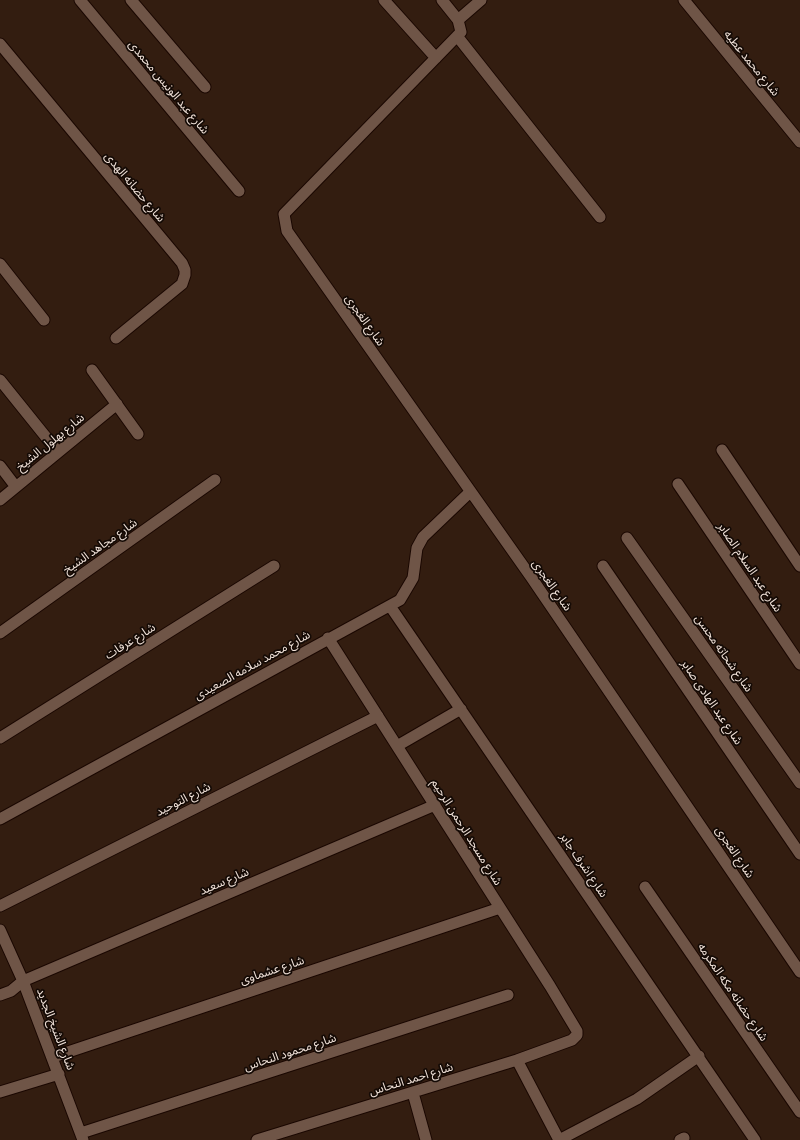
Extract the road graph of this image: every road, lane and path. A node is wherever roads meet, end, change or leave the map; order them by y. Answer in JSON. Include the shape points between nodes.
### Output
{"nodes":[{"id":1,"x":80,"y":0,"type":"edge"},
{"id":2,"x":131,"y":0,"type":"edge"},
{"id":3,"x":384,"y":0,"type":"edge"},
{"id":4,"x":442,"y":0,"type":"edge"},
{"id":5,"x":481,"y":0,"type":"edge"},
{"id":6,"x":684,"y":0,"type":"edge"},
{"id":7,"x":458,"y":20,"type":"junction"},
{"id":8,"x":457,"y":36,"type":"junction"},
{"id":9,"x":0,"y":44,"type":"edge"},
{"id":10,"x":436,"y":58,"type":"junction"},
{"id":11,"x":205,"y":87,"type":"dead end"},
{"id":12,"x":800,"y":142,"type":"edge"},
{"id":13,"x":239,"y":191,"type":"dead end"},
{"id":14,"x":600,"y":217,"type":"dead end"},
{"id":15,"x":0,"y":264,"type":"edge"},
{"id":16,"x":44,"y":320,"type":"dead end"},
{"id":17,"x":116,"y":338,"type":"dead end"},
{"id":18,"x":92,"y":370,"type":"dead end"},
{"id":19,"x":0,"y":380,"type":"edge"},
{"id":20,"x":117,"y":404,"type":"junction"},
{"id":21,"x":138,"y":434,"type":"dead end"},
{"id":22,"x":722,"y":450,"type":"dead end"},
{"id":23,"x":58,"y":452,"type":"junction"},
{"id":24,"x":0,"y":466,"type":"edge"},
{"id":25,"x":215,"y":480,"type":"dead end"},
{"id":26,"x":678,"y":484,"type":"dead end"},
{"id":27,"x":16,"y":487,"type":"junction"},
{"id":28,"x":470,"y":492,"type":"junction"},
{"id":29,"x":0,"y":500,"type":"edge"},
{"id":30,"x":627,"y":538,"type":"dead end"},
{"id":31,"x":274,"y":566,"type":"dead end"},
{"id":32,"x":603,"y":566,"type":"dead end"},
{"id":33,"x":800,"y":566,"type":"edge"},
{"id":34,"x":390,"y":606,"type":"junction"},
{"id":35,"x":0,"y":633,"type":"edge"},
{"id":36,"x":328,"y":638,"type":"junction"},
{"id":37,"x":800,"y":664,"type":"edge"},
{"id":38,"x":460,"y":709,"type":"junction"},
{"id":39,"x":378,"y":716,"type":"junction"},
{"id":40,"x":0,"y":738,"type":"edge"},
{"id":41,"x":397,"y":746,"type":"junction"},
{"id":42,"x":800,"y":783,"type":"edge"},
{"id":43,"x":435,"y":805,"type":"junction"},
{"id":44,"x":0,"y":819,"type":"edge"},
{"id":45,"x":800,"y":854,"type":"edge"},
{"id":46,"x":645,"y":887,"type":"dead end"},
{"id":47,"x":0,"y":906,"type":"edge"},
{"id":48,"x":500,"y":908,"type":"junction"},
{"id":49,"x":0,"y":930,"type":"edge"},
{"id":50,"x":800,"y":972,"type":"edge"},
{"id":51,"x":23,"y":981,"type":"junction"},
{"id":52,"x":0,"y":995,"type":"edge"},
{"id":53,"x":508,"y":995,"type":"dead end"},
{"id":54,"x":572,"y":1040,"type":"joint"},
{"id":55,"x":699,"y":1056,"type":"junction"},
{"id":56,"x":53,"y":1057,"type":"junction"},
{"id":57,"x":518,"y":1060,"type":"junction"},
{"id":58,"x":59,"y":1074,"type":"junction"},
{"id":59,"x":0,"y":1092,"type":"edge"},
{"id":60,"x":413,"y":1093,"type":"junction"},
{"id":61,"x":800,"y":1112,"type":"edge"},
{"id":62,"x":294,"y":1129,"type":"junction"},
{"id":63,"x":82,"y":1136,"type":"edge"},
{"id":64,"x":257,"y":1140,"type":"edge"},
{"id":65,"x":297,"y":1140,"type":"edge"},
{"id":66,"x":426,"y":1140,"type":"edge"},
{"id":67,"x":559,"y":1140,"type":"edge"},
{"id":68,"x":754,"y":1140,"type":"edge"}],
"edges":[{"from":1,"to":13,"type":"street","name":"شارع عبد الونيس محمدى"},
{"from":2,"to":11,"type":"street"},
{"from":3,"to":10,"type":"street"},
{"from":4,"to":7,"type":"street"},
{"from":5,"to":7,"type":"street"},
{"from":6,"to":12,"type":"street","name":"شارع محمد عطيه"},
{"from":7,"to":8,"type":"street","via":[[462,29]]},
{"from":8,"to":10,"type":"street"},
{"from":8,"to":14,"type":"street"},
{"from":9,"to":17,"type":"street","name":"شارع حضانه الهدى","via":[[182,263],[185,270],[182,284]]},
{"from":10,"to":28,"type":"street","name":"شارع الغجرى","via":[[284,214],[284,224],[293,241]]},
{"from":15,"to":16,"type":"street"},
{"from":18,"to":20,"type":"street"},
{"from":19,"to":23,"type":"street"},
{"from":20,"to":21,"type":"street"},
{"from":20,"to":23,"type":"street","name":"شارع بهلول الشيخ"},
{"from":22,"to":33,"type":"street"},
{"from":23,"to":27,"type":"street","name":"شارع بهلول الشيخ"},
{"from":24,"to":27,"type":"street"},
{"from":25,"to":35,"type":"street","name":"شارع مجاهد الشيخ"},
{"from":26,"to":37,"type":"street","name":"شارع عبد السلام الصابر"},
{"from":27,"to":29,"type":"street","name":"شارع بهلول الشيخ"},
{"from":28,"to":34,"type":"street","name":"شارع محمد سلامه الصعيدى","via":[[423,536],[417,548],[413,578],[400,600]]},
{"from":28,"to":50,"type":"street","name":"شارع الغجرى"},
{"from":30,"to":42,"type":"street","name":"شارع شحاته محسن"},
{"from":31,"to":40,"type":"street","name":"شارع عرفات"},
{"from":32,"to":45,"type":"street","name":"شارع عبد الهادى صابر"},
{"from":34,"to":36,"type":"street","name":"شارع محمد سلامه الصعيدى"},
{"from":34,"to":38,"type":"street","name":"شارع اشرف جابر"},
{"from":36,"to":39,"type":"street","name":"شارع مسجد الرحمن الرحيم"},
{"from":36,"to":44,"type":"street","name":"شارع محمد سلامه الصعيدى"},
{"from":38,"to":41,"type":"street"},
{"from":38,"to":55,"type":"street","name":"شارع اشرف جابر"},
{"from":39,"to":41,"type":"street","name":"شارع مسجد الرحمن الرحيم"},
{"from":39,"to":47,"type":"street","name":"شارع التوحيد"},
{"from":41,"to":43,"type":"street","name":"شارع مسجد الرحمن الرحيم"},
{"from":43,"to":48,"type":"street","name":"شارع مسجد الرحمن الرحيم"},
{"from":43,"to":51,"type":"street","name":"شارع سعيد"},
{"from":46,"to":61,"type":"street","name":"شارع حضانه مكه المكرمه"},
{"from":48,"to":54,"type":"street","name":"شارع مسجد الرحمن الرحيم","via":[[577,1031],[576,1038]]},
{"from":48,"to":56,"type":"street","name":"شارع عشماوى"},
{"from":49,"to":51,"type":"street","name":"شارع الشيخ الجديد"},
{"from":51,"to":52,"type":"street","name":"شارع سعيد","via":[[11,991]]},
{"from":51,"to":56,"type":"street","name":"شارع الشيخ الجديد"},
{"from":53,"to":63,"type":"street","name":"شارع محمود النحاس"},
{"from":54,"to":57,"type":"street","name":"شارع احمد النحاس"},
{"from":55,"to":67,"type":"street","via":[[637,1099]]},
{"from":55,"to":68,"type":"street","name":"شارع اشرف جابر"},
{"from":56,"to":58,"type":"street","name":"شارع الشيخ الجديد"},
{"from":57,"to":60,"type":"street","name":"شارع احمد النحاس"},
{"from":57,"to":67,"type":"street"},
{"from":58,"to":59,"type":"street"},
{"from":58,"to":63,"type":"street","name":"شارع الشيخ الجديد"},
{"from":60,"to":62,"type":"street","name":"شارع احمد النحاس"},
{"from":60,"to":66,"type":"street"},
{"from":62,"to":64,"type":"street","name":"شارع احمد النحاس"},
{"from":62,"to":65,"type":"street"}]}
